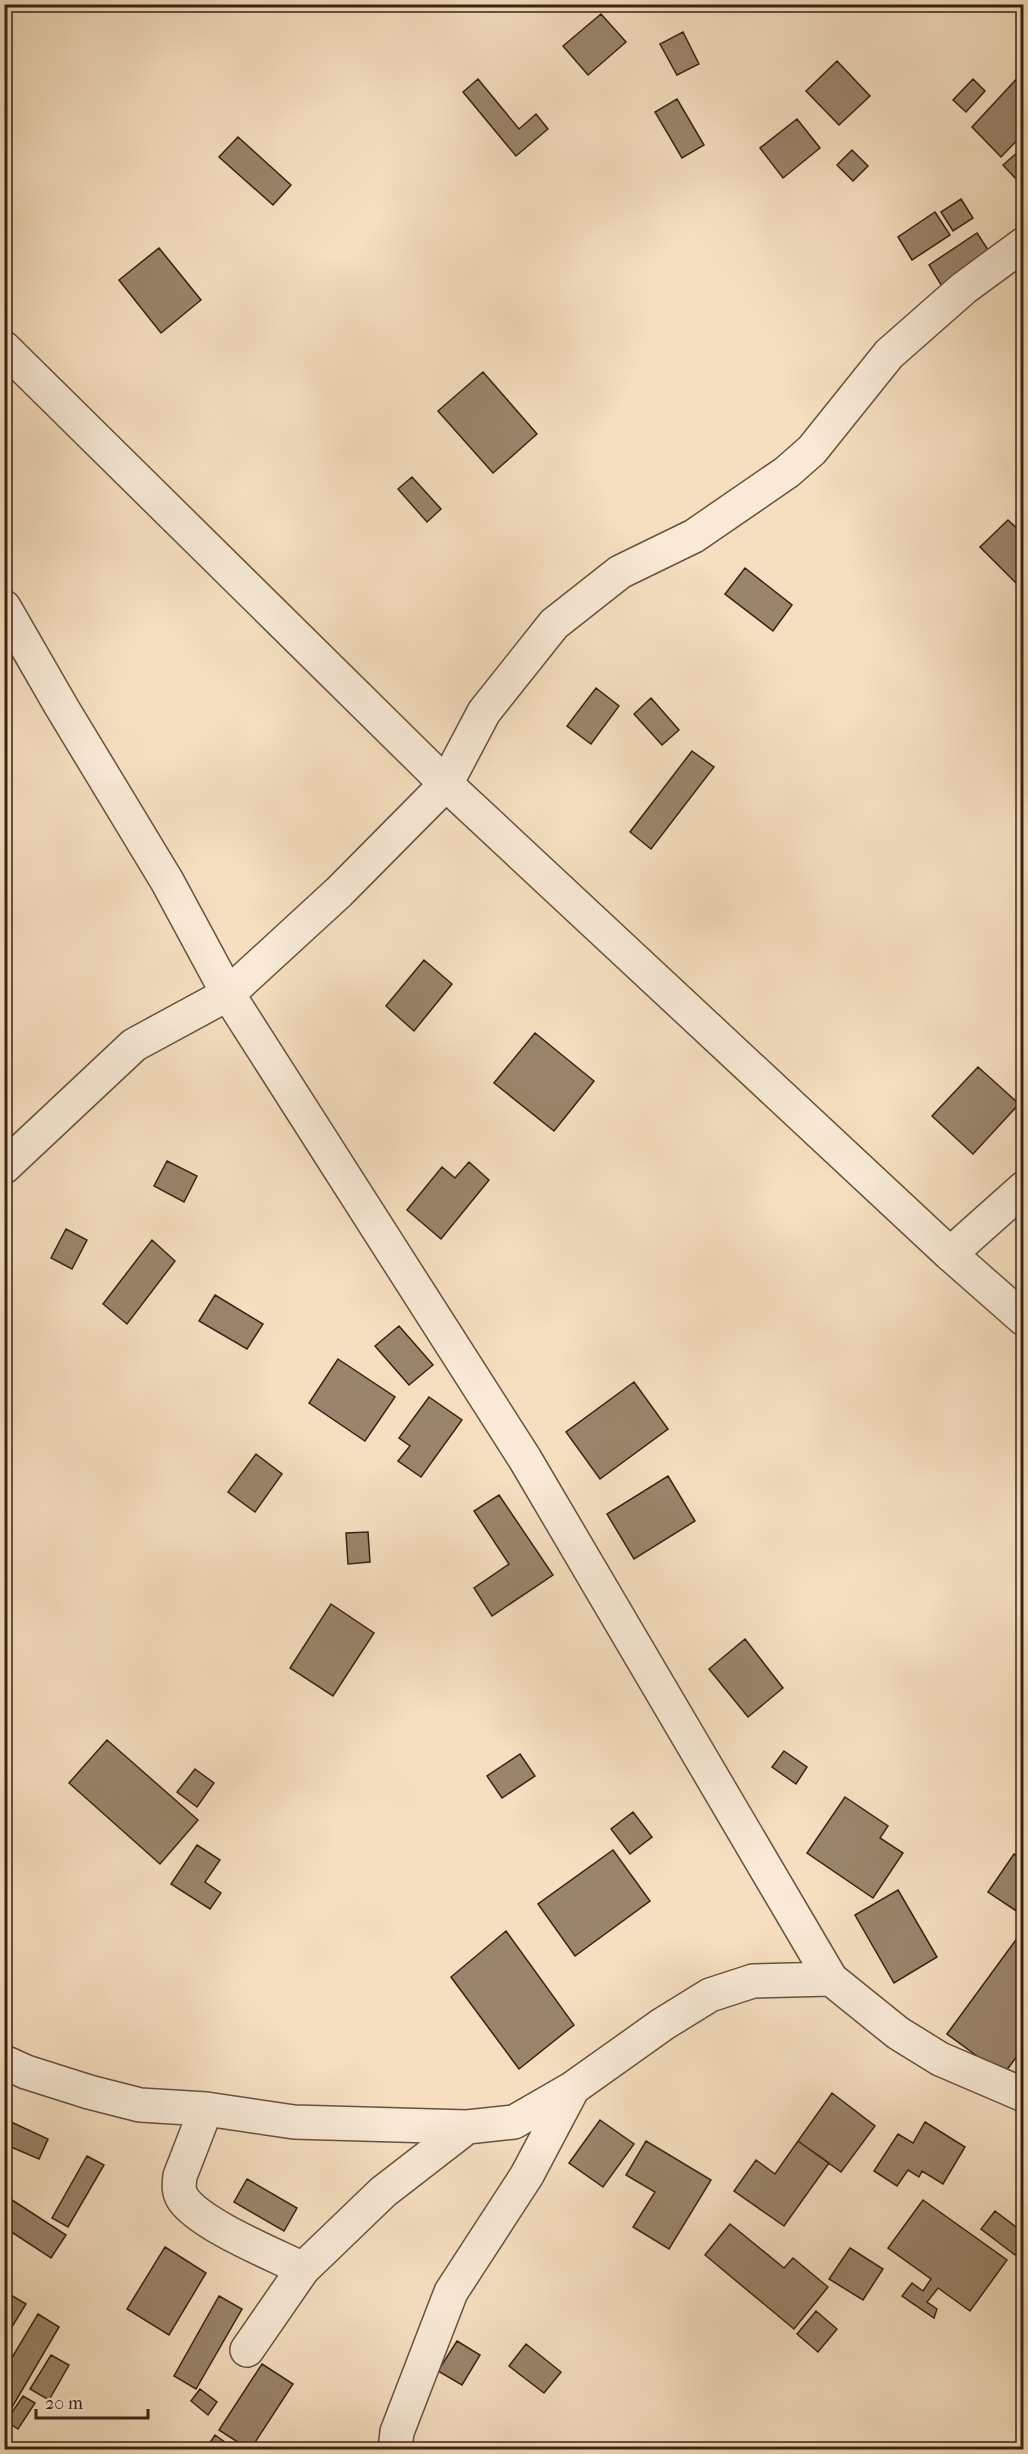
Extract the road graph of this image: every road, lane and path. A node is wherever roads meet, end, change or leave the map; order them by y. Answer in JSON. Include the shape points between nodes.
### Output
{"nodes":[{"id":1,"x":1023,"y":244,"type":"edge"},
{"id":2,"x":4,"y":348,"type":"edge"},
{"id":3,"x":4,"y":607,"type":"edge"},
{"id":4,"x":446,"y":784,"type":"junction"},
{"id":5,"x":228,"y":994,"type":"junction"},
{"id":6,"x":4,"y":1167,"type":"edge"},
{"id":7,"x":1023,"y":1188,"type":"edge"},
{"id":8,"x":950,"y":1254,"type":"junction"},
{"id":9,"x":1023,"y":1319,"type":"edge"},
{"id":10,"x":831,"y":1979,"type":"junction"},
{"id":11,"x":4,"y":2062,"type":"edge"},
{"id":12,"x":573,"y":2088,"type":"junction"},
{"id":13,"x":1023,"y":2095,"type":"edge"},
{"id":14,"x":206,"y":2109,"type":"junction"},
{"id":15,"x":467,"y":2127,"type":"junction"},
{"id":16,"x":303,"y":2269,"type":"junction"},
{"id":17,"x":247,"y":2350,"type":"dead end"},
{"id":18,"x":395,"y":2450,"type":"edge"}],
"edges":[{"from":1,"to":4,"type":"street","via":[[964,288],[890,354],[812,450],[787,472],[693,536],[620,572],[554,624],[483,712]]},
{"from":2,"to":4,"type":"street"},
{"from":3,"to":5,"type":"street","via":[[167,881]]},
{"from":4,"to":5,"type":"street"},
{"from":4,"to":8,"type":"street"},
{"from":5,"to":6,"type":"street","via":[[134,1045]]},
{"from":5,"to":10,"type":"street","via":[[525,1459]]},
{"from":7,"to":8,"type":"street"},
{"from":8,"to":9,"type":"street"},
{"from":10,"to":12,"type":"street","via":[[753,1981],[710,1995]]},
{"from":10,"to":13,"type":"street","via":[[898,2032],[940,2059]]},
{"from":11,"to":14,"type":"street","via":[[140,2105]]},
{"from":12,"to":15,"type":"street","via":[[514,2122]]},
{"from":12,"to":18,"type":"street","via":[[527,2175],[451,2292],[397,2432]]},
{"from":14,"to":15,"type":"street","via":[[294,2122]]},
{"from":14,"to":16,"type":"street","via":[[180,2176],[183,2199],[212,2223]]},
{"from":15,"to":16,"type":"street","via":[[383,2192]]},
{"from":16,"to":17,"type":"street"}]}
